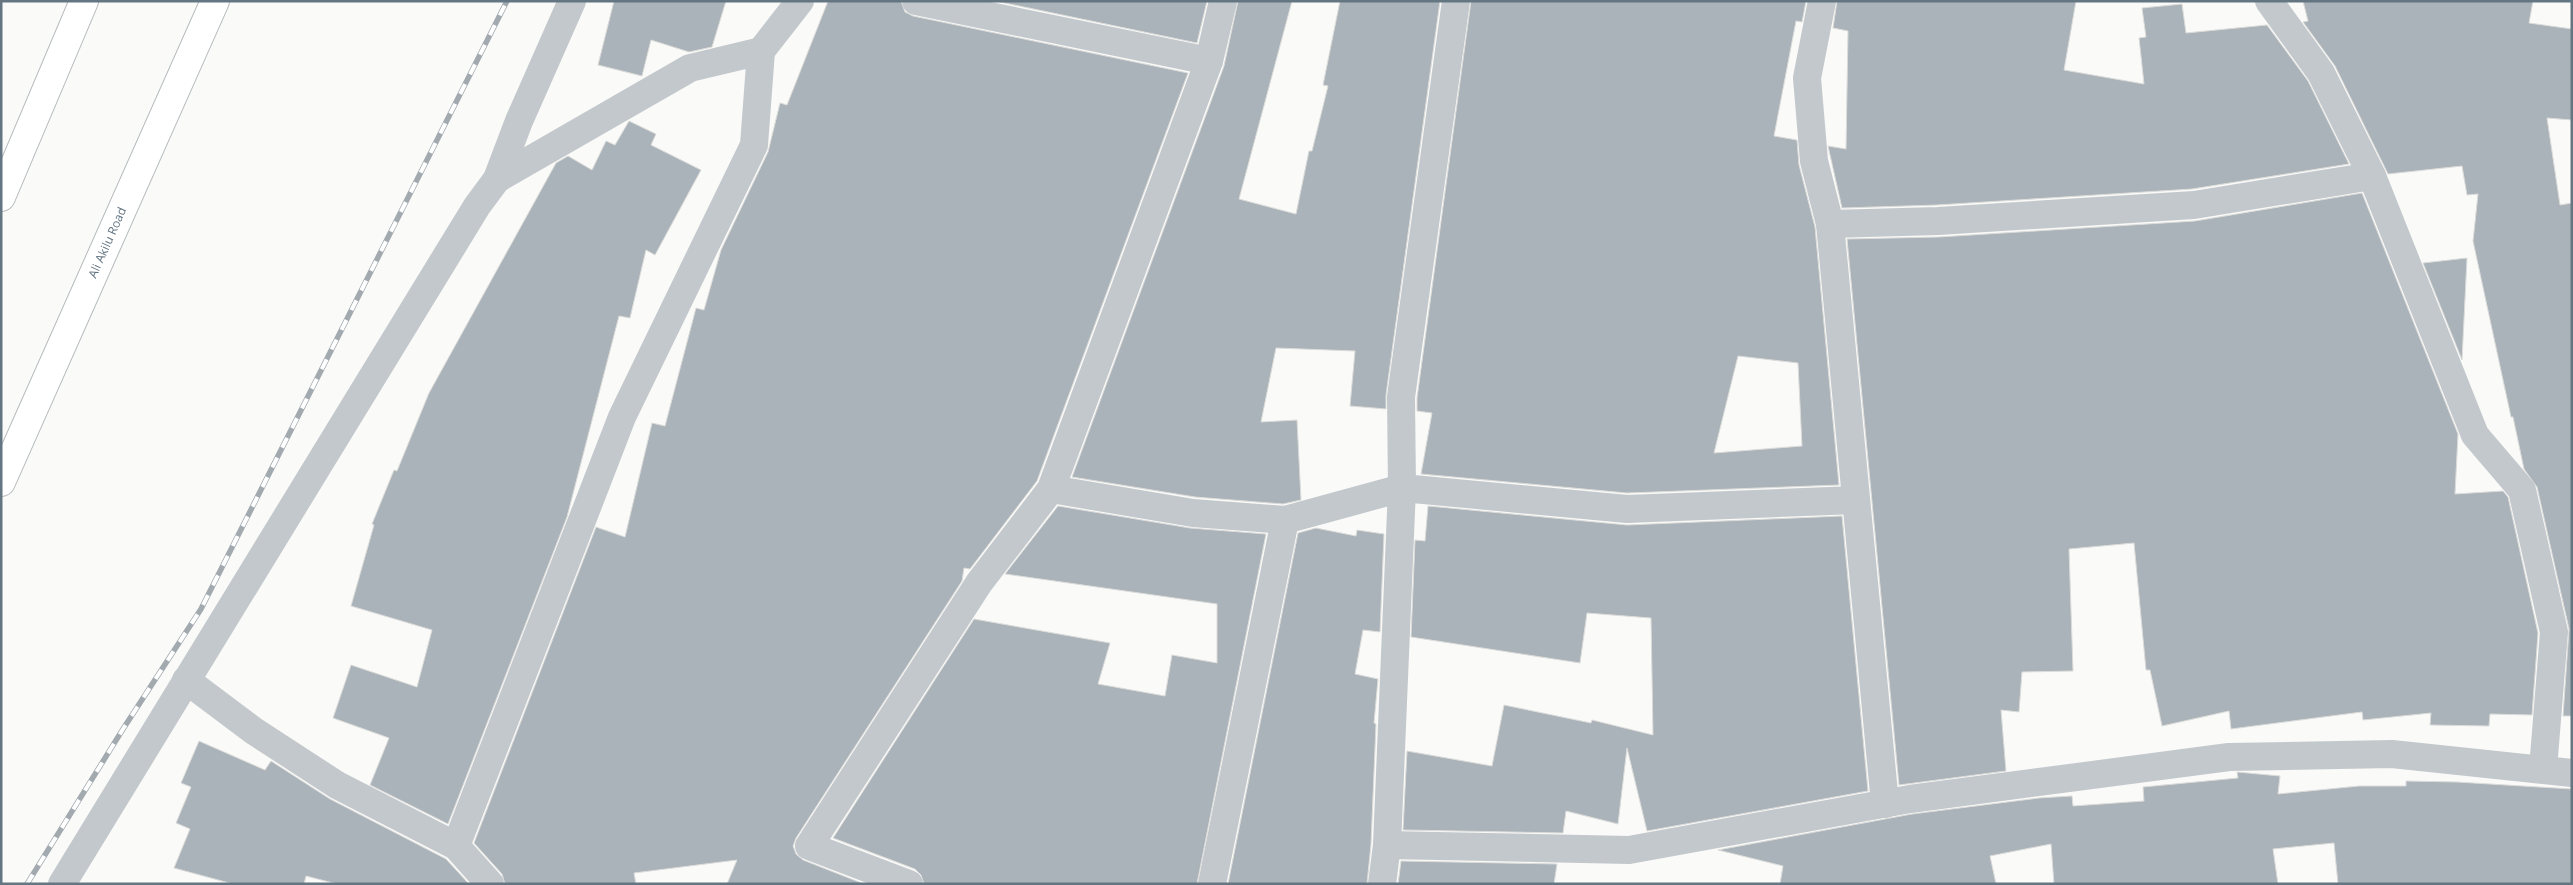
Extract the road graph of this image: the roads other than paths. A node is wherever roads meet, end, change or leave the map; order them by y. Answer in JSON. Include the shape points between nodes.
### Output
{"nodes":[{"id":1,"x":84,"y":1,"type":"edge"},
{"id":2,"x":215,"y":1,"type":"edge"},
{"id":3,"x":572,"y":1,"type":"edge"},
{"id":4,"x":800,"y":1,"type":"edge"},
{"id":5,"x":916,"y":1,"type":"edge"},
{"id":6,"x":1223,"y":1,"type":"edge"},
{"id":7,"x":1456,"y":1,"type":"edge"},
{"id":8,"x":1822,"y":1,"type":"edge"},
{"id":9,"x":2269,"y":1,"type":"edge"},
{"id":10,"x":760,"y":51,"type":"junction"},
{"id":11,"x":1208,"y":61,"type":"junction"},
{"id":12,"x":2372,"y":176,"type":"junction"},
{"id":13,"x":497,"y":179,"type":"junction"},
{"id":14,"x":1,"y":197,"type":"edge"},
{"id":15,"x":1830,"y":224,"type":"junction"},
{"id":16,"x":1,"y":482,"type":"edge"},
{"id":17,"x":1402,"y":488,"type":"junction"},
{"id":18,"x":1051,"y":489,"type":"junction"},
{"id":19,"x":1856,"y":500,"type":"junction"},
{"id":20,"x":1285,"y":520,"type":"junction"},
{"id":21,"x":186,"y":680,"type":"junction"},
{"id":22,"x":2542,"y":770,"type":"junction"},
{"id":23,"x":2572,"y":773,"type":"edge"},
{"id":24,"x":1885,"y":804,"type":"junction"},
{"id":25,"x":1387,"y":845,"type":"junction"},
{"id":26,"x":456,"y":846,"type":"junction"},
{"id":27,"x":62,"y":884,"type":"edge"},
{"id":28,"x":490,"y":884,"type":"edge"},
{"id":29,"x":909,"y":884,"type":"edge"},
{"id":30,"x":1212,"y":884,"type":"edge"},
{"id":31,"x":1382,"y":884,"type":"edge"}],
"edges":[{"from":1,"to":14,"type":"main road"},
{"from":2,"to":16,"type":"main road","name":"Ali Akilu Road"},
{"from":3,"to":13,"type":"street"},
{"from":4,"to":10,"type":"street"},
{"from":5,"to":11,"type":"street"},
{"from":6,"to":11,"type":"street"},
{"from":7,"to":17,"type":"street","via":[[1401,397]]},
{"from":8,"to":15,"type":"street","via":[[1807,78],[1814,161]]},
{"from":9,"to":12,"type":"street","via":[[2321,73]]},
{"from":10,"to":13,"type":"street","via":[[690,68]]},
{"from":10,"to":26,"type":"street","via":[[754,145],[622,417]]},
{"from":11,"to":18,"type":"street"},
{"from":12,"to":15,"type":"street","via":[[2194,206]]},
{"from":12,"to":22,"type":"street","via":[[2475,435],[2522,490],[2554,632]]},
{"from":13,"to":21,"type":"street","via":[[477,206]]},
{"from":15,"to":19,"type":"street"},
{"from":17,"to":19,"type":"street","via":[[1627,509]]},
{"from":17,"to":20,"type":"street"},
{"from":17,"to":25,"type":"street"},
{"from":18,"to":20,"type":"street","via":[[1193,513]]},
{"from":18,"to":29,"type":"street","via":[[979,583],[809,846]]},
{"from":19,"to":24,"type":"street"},
{"from":20,"to":30,"type":"street"},
{"from":21,"to":26,"type":"street","via":[[254,731],[337,785]]},
{"from":21,"to":27,"type":"street"},
{"from":22,"to":23,"type":"street"},
{"from":22,"to":24,"type":"street","via":[[2392,754],[2229,757]]},
{"from":24,"to":25,"type":"street","via":[[1629,850]]},
{"from":25,"to":31,"type":"street"},
{"from":26,"to":28,"type":"street"}]}
